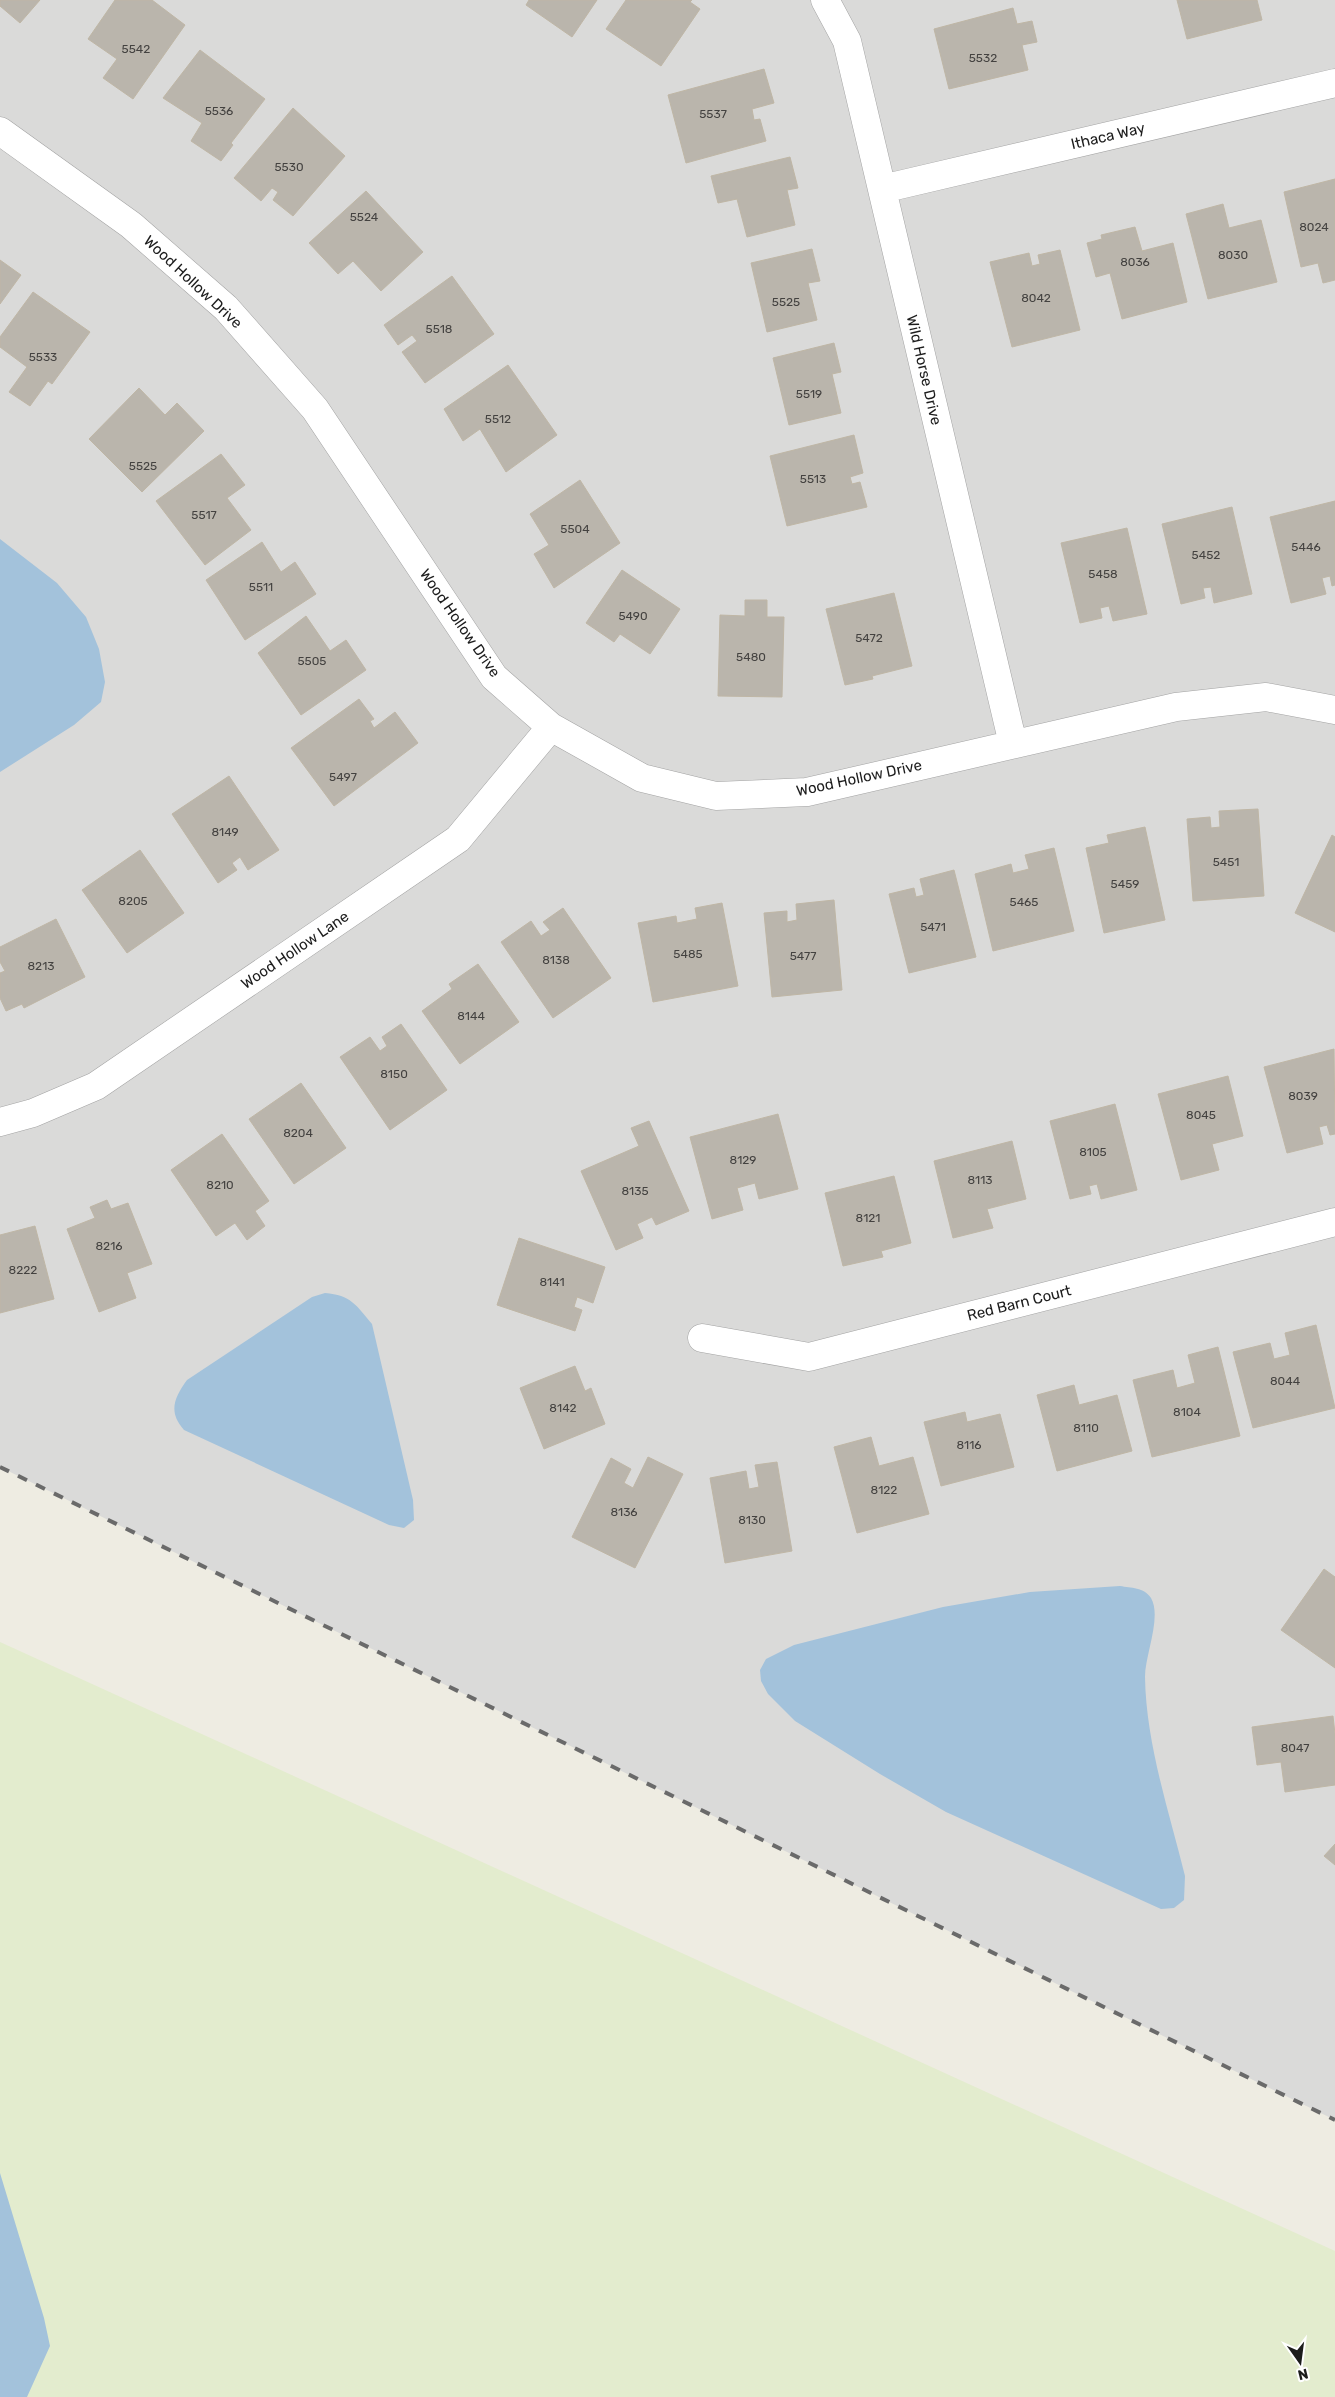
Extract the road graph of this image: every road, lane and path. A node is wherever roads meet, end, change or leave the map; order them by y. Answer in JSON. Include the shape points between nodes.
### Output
{"nodes":[{"id":1,"x":825,"y":0,"type":"edge"},
{"id":2,"x":1335,"y":83,"type":"edge"},
{"id":3,"x":0,"y":131,"type":"edge"},
{"id":4,"x":882,"y":190,"type":"junction"},
{"id":5,"x":1335,"y":710,"type":"edge"},
{"id":6,"x":551,"y":728,"type":"junction"},
{"id":7,"x":1013,"y":744,"type":"junction"},
{"id":8,"x":0,"y":1122,"type":"edge"},
{"id":9,"x":1335,"y":1222,"type":"edge"},
{"id":10,"x":702,"y":1338,"type":"dead end"}],
"edges":[{"from":1,"to":4,"type":"street","name":"Wild Horse Drive","via":[[846,41]]},
{"from":2,"to":4,"type":"street","name":"Ithaca Way"},
{"from":3,"to":6,"type":"street","name":"Wood Hollow Drive","via":[[131,225],[226,308],[315,409],[494,677]]},
{"from":4,"to":7,"type":"street","name":"Wild Horse Drive"},
{"from":5,"to":7,"type":"street","name":"Wood Hollow Drive","via":[[1266,697],[1176,707]]},
{"from":6,"to":7,"type":"street","name":"Wood Hollow Drive","via":[[642,778],[716,796],[807,792]]},
{"from":6,"to":8,"type":"street","name":"Wood Hollow Lane","via":[[458,839],[96,1086],[33,1114]]},
{"from":9,"to":10,"type":"street","name":"Red Barn Court","via":[[809,1357]]}]}
